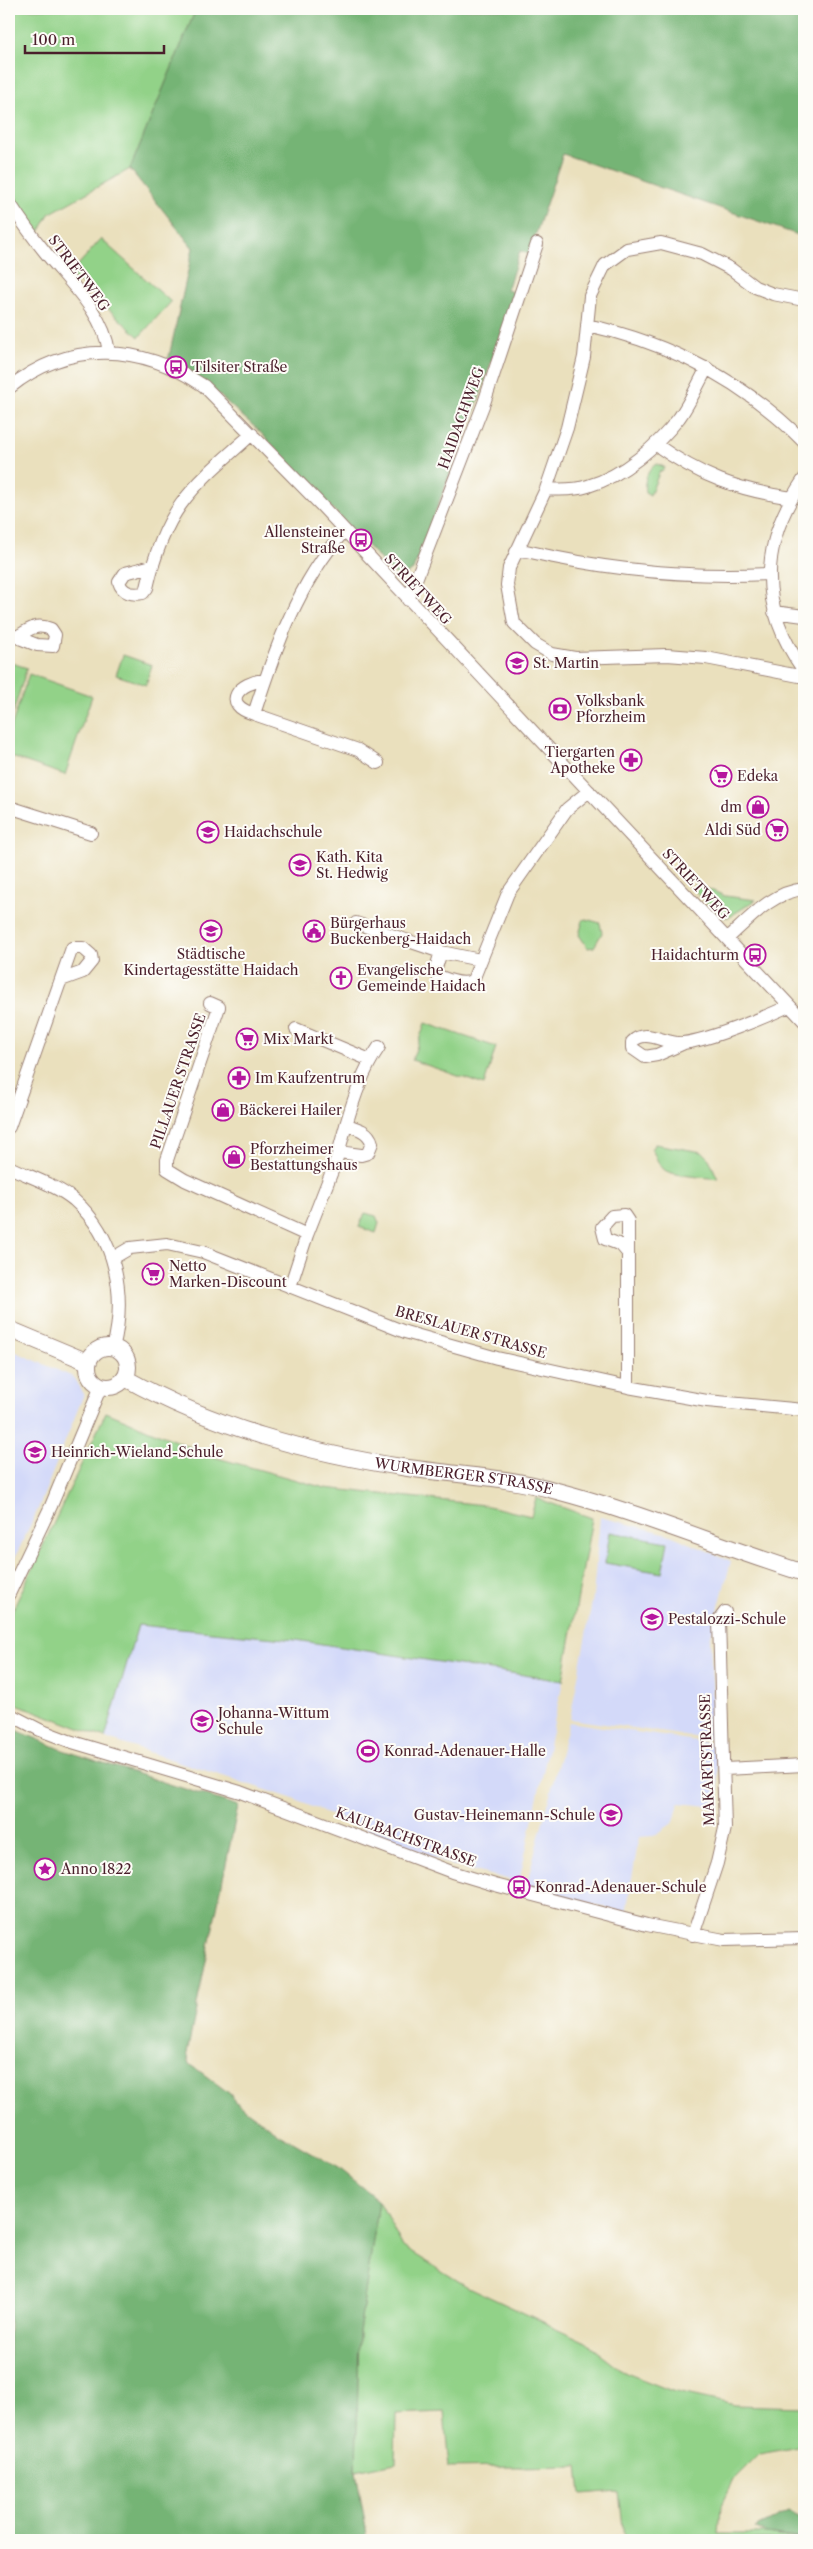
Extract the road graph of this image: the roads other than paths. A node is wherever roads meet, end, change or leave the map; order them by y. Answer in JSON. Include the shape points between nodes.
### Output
{"nodes":[{"id":1,"x":9,"y":202,"type":"edge"},
{"id":2,"x":537,"y":244,"type":"dead end"},
{"id":3,"x":804,"y":300,"type":"edge"},
{"id":4,"x":588,"y":325,"type":"junction"},
{"id":5,"x":108,"y":352,"type":"junction"},
{"id":6,"x":707,"y":368,"type":"junction"},
{"id":7,"x":9,"y":388,"type":"edge"},
{"id":8,"x":252,"y":434,"type":"junction"},
{"id":9,"x":804,"y":442,"type":"edge"},
{"id":10,"x":655,"y":444,"type":"junction"},
{"id":11,"x":804,"y":479,"type":"edge"},
{"id":12,"x":546,"y":489,"type":"junction"},
{"id":13,"x":792,"y":498,"type":"junction"},
{"id":14,"x":344,"y":531,"type":"junction"},
{"id":15,"x":516,"y":552,"type":"junction"},
{"id":16,"x":152,"y":566,"type":"dead end"},
{"id":17,"x":768,"y":574,"type":"junction"},
{"id":18,"x":408,"y":600,"type":"junction"},
{"id":19,"x":774,"y":612,"type":"junction"},
{"id":20,"x":804,"y":616,"type":"edge"},
{"id":21,"x":804,"y":672,"type":"edge"},
{"id":22,"x":265,"y":680,"type":"junction"},
{"id":23,"x":254,"y":714,"type":"junction"},
{"id":24,"x":378,"y":763,"type":"dead end"},
{"id":25,"x":589,"y":791,"type":"junction"},
{"id":26,"x":9,"y":806,"type":"edge"},
{"id":27,"x":91,"y":833,"type":"dead end"},
{"id":28,"x":804,"y":889,"type":"edge"},
{"id":29,"x":356,"y":923,"type":"dead end"},
{"id":30,"x":727,"y":939,"type":"junction"},
{"id":31,"x":441,"y":952,"type":"junction"},
{"id":32,"x":480,"y":960,"type":"junction"},
{"id":33,"x":61,"y":980,"type":"dead end"},
{"id":34,"x":210,"y":1003,"type":"dead end"},
{"id":35,"x":789,"y":1006,"type":"junction"},
{"id":36,"x":804,"y":1022,"type":"edge"},
{"id":37,"x":296,"y":1028,"type":"dead end"},
{"id":38,"x":684,"y":1043,"type":"dead end"},
{"id":39,"x":379,"y":1047,"type":"dead end"},
{"id":40,"x":370,"y":1060,"type":"junction"},
{"id":41,"x":346,"y":1125,"type":"junction"},
{"id":42,"x":9,"y":1127,"type":"edge"},
{"id":43,"x":339,"y":1152,"type":"junction"},
{"id":44,"x":9,"y":1167,"type":"edge"},
{"id":45,"x":307,"y":1235,"type":"junction"},
{"id":46,"x":627,"y":1252,"type":"dead end"},
{"id":47,"x":112,"y":1258,"type":"junction"},
{"id":48,"x":290,"y":1287,"type":"junction"},
{"id":49,"x":9,"y":1328,"type":"edge"},
{"id":50,"x":113,"y":1348,"type":"junction"},
{"id":51,"x":88,"y":1362,"type":"junction"},
{"id":52,"x":125,"y":1378,"type":"junction"},
{"id":53,"x":100,"y":1386,"type":"junction"},
{"id":54,"x":628,"y":1387,"type":"junction"},
{"id":55,"x":804,"y":1410,"type":"edge"},
{"id":56,"x":804,"y":1573,"type":"edge"},
{"id":57,"x":9,"y":1594,"type":"edge"},
{"id":58,"x":725,"y":1612,"type":"dead end"},
{"id":59,"x":9,"y":1714,"type":"edge"},
{"id":60,"x":804,"y":1766,"type":"edge"},
{"id":61,"x":725,"y":1769,"type":"junction"},
{"id":62,"x":693,"y":1935,"type":"junction"},
{"id":63,"x":804,"y":1938,"type":"edge"}],
"edges":[{"from":1,"to":5,"type":"street","name":"STRIETWEG","via":[[89,307],[107,341]]},
{"from":2,"to":18,"type":"street","name":"HAIDACHWEG","via":[[484,403]]},
{"from":3,"to":4,"type":"street","via":[[755,287],[731,269],[702,254],[661,244],[642,245],[627,249],[605,265],[590,296]]},
{"from":4,"to":6,"type":"street","via":[[661,346]]},
{"from":4,"to":12,"type":"street","via":[[577,392]]},
{"from":5,"to":7,"type":"street","via":[[70,356],[46,364]]},
{"from":5,"to":8,"type":"street","name":"STRIETWEG","via":[[134,355],[181,372],[210,391]]},
{"from":6,"to":9,"type":"street","via":[[768,409]]},
{"from":6,"to":10,"type":"street","via":[[680,417]]},
{"from":8,"to":14,"type":"street","name":"STRIETWEG"},
{"from":8,"to":16,"type":"street","via":[[201,478],[176,508]]},
{"from":10,"to":12,"type":"street","via":[[619,472],[588,486],[568,490]]},
{"from":10,"to":13,"type":"street","via":[[728,484],[756,493]]},
{"from":11,"to":13,"type":"street"},
{"from":12,"to":15,"type":"street"},
{"from":13,"to":17,"type":"street","via":[[775,538]]},
{"from":14,"to":18,"type":"street","name":"STRIETWEG"},
{"from":14,"to":22,"type":"street","via":[[328,549],[300,593]]},
{"from":15,"to":17,"type":"street","via":[[682,575]]},
{"from":15,"to":21,"type":"street","via":[[508,585],[513,619],[521,632],[552,654],[575,658],[667,655],[716,659],[799,676]]},
{"from":17,"to":19,"type":"street"},
{"from":18,"to":25,"type":"street","name":"STRIETWEG"},
{"from":19,"to":20,"type":"street"},
{"from":19,"to":21,"type":"street","via":[[786,644]]},
{"from":22,"to":23,"type":"street"},
{"from":22,"to":23,"type":"street","via":[[240,688],[236,694],[241,710]]},
{"from":23,"to":24,"type":"street","via":[[358,750]]},
{"from":25,"to":30,"type":"street","name":"STRIETWEG"},
{"from":25,"to":32,"type":"street","via":[[568,809],[508,893]]},
{"from":26,"to":27,"type":"street"},
{"from":28,"to":30,"type":"street","via":[[778,897],[762,907]]},
{"from":29,"to":31,"type":"street"},
{"from":30,"to":35,"type":"street","name":"STRIETWEG"},
{"from":31,"to":32,"type":"street"},
{"from":31,"to":32,"type":"street","via":[[436,974],[461,982],[473,980]]},
{"from":33,"to":42,"type":"street"},
{"from":34,"to":45,"type":"street","name":"PILLAUER STRASSE","via":[[219,1007],[167,1160],[167,1169]]},
{"from":35,"to":36,"type":"street","name":"STRIETWEG"},
{"from":35,"to":38,"type":"street","via":[[750,1023]]},
{"from":37,"to":40,"type":"street"},
{"from":39,"to":40,"type":"street"},
{"from":40,"to":41,"type":"street"},
{"from":41,"to":43,"type":"street"},
{"from":41,"to":43,"type":"street","via":[[366,1133],[372,1143],[368,1153],[361,1155]]},
{"from":43,"to":45,"type":"street"},
{"from":44,"to":47,"type":"street","via":[[73,1200],[97,1227]]},
{"from":45,"to":48,"type":"street"},
{"from":46,"to":54,"type":"street"},
{"from":47,"to":48,"type":"street","name":"BRESLAUER STRASSE","via":[[130,1248],[167,1244],[203,1252]]},
{"from":47,"to":50,"type":"street","via":[[119,1288]]},
{"from":48,"to":54,"type":"street","name":"BRESLAUER STRASSE","via":[[405,1332],[497,1358]]},
{"from":49,"to":51,"type":"main road"},
{"from":50,"to":51,"type":"main road","via":[[100,1348]]},
{"from":50,"to":52,"type":"main road","via":[[127,1360]]},
{"from":51,"to":53,"type":"main road","via":[[90,1377]]},
{"from":52,"to":53,"type":"main road","via":[[114,1386]]},
{"from":52,"to":56,"type":"main road","name":"WURMBERGER STRASSE","via":[[166,1400],[261,1437],[362,1460],[467,1473],[556,1490]]},
{"from":53,"to":57,"type":"street","via":[[51,1506]]},
{"from":54,"to":55,"type":"street","name":"BRESLAUER STRASSE","via":[[727,1404]]},
{"from":58,"to":61,"type":"street","name":"MAKARTSTRASSE","via":[[719,1620]]},
{"from":59,"to":62,"type":"street","name":"KAULBACHSTRASSE","via":[[40,1730],[240,1792],[452,1872]]},
{"from":60,"to":61,"type":"street"},
{"from":61,"to":62,"type":"street","name":"MAKARTSTRASSE","via":[[722,1847]]},
{"from":62,"to":63,"type":"street","name":"KAULBACHSTRASSE","via":[[724,1940]]}]}
